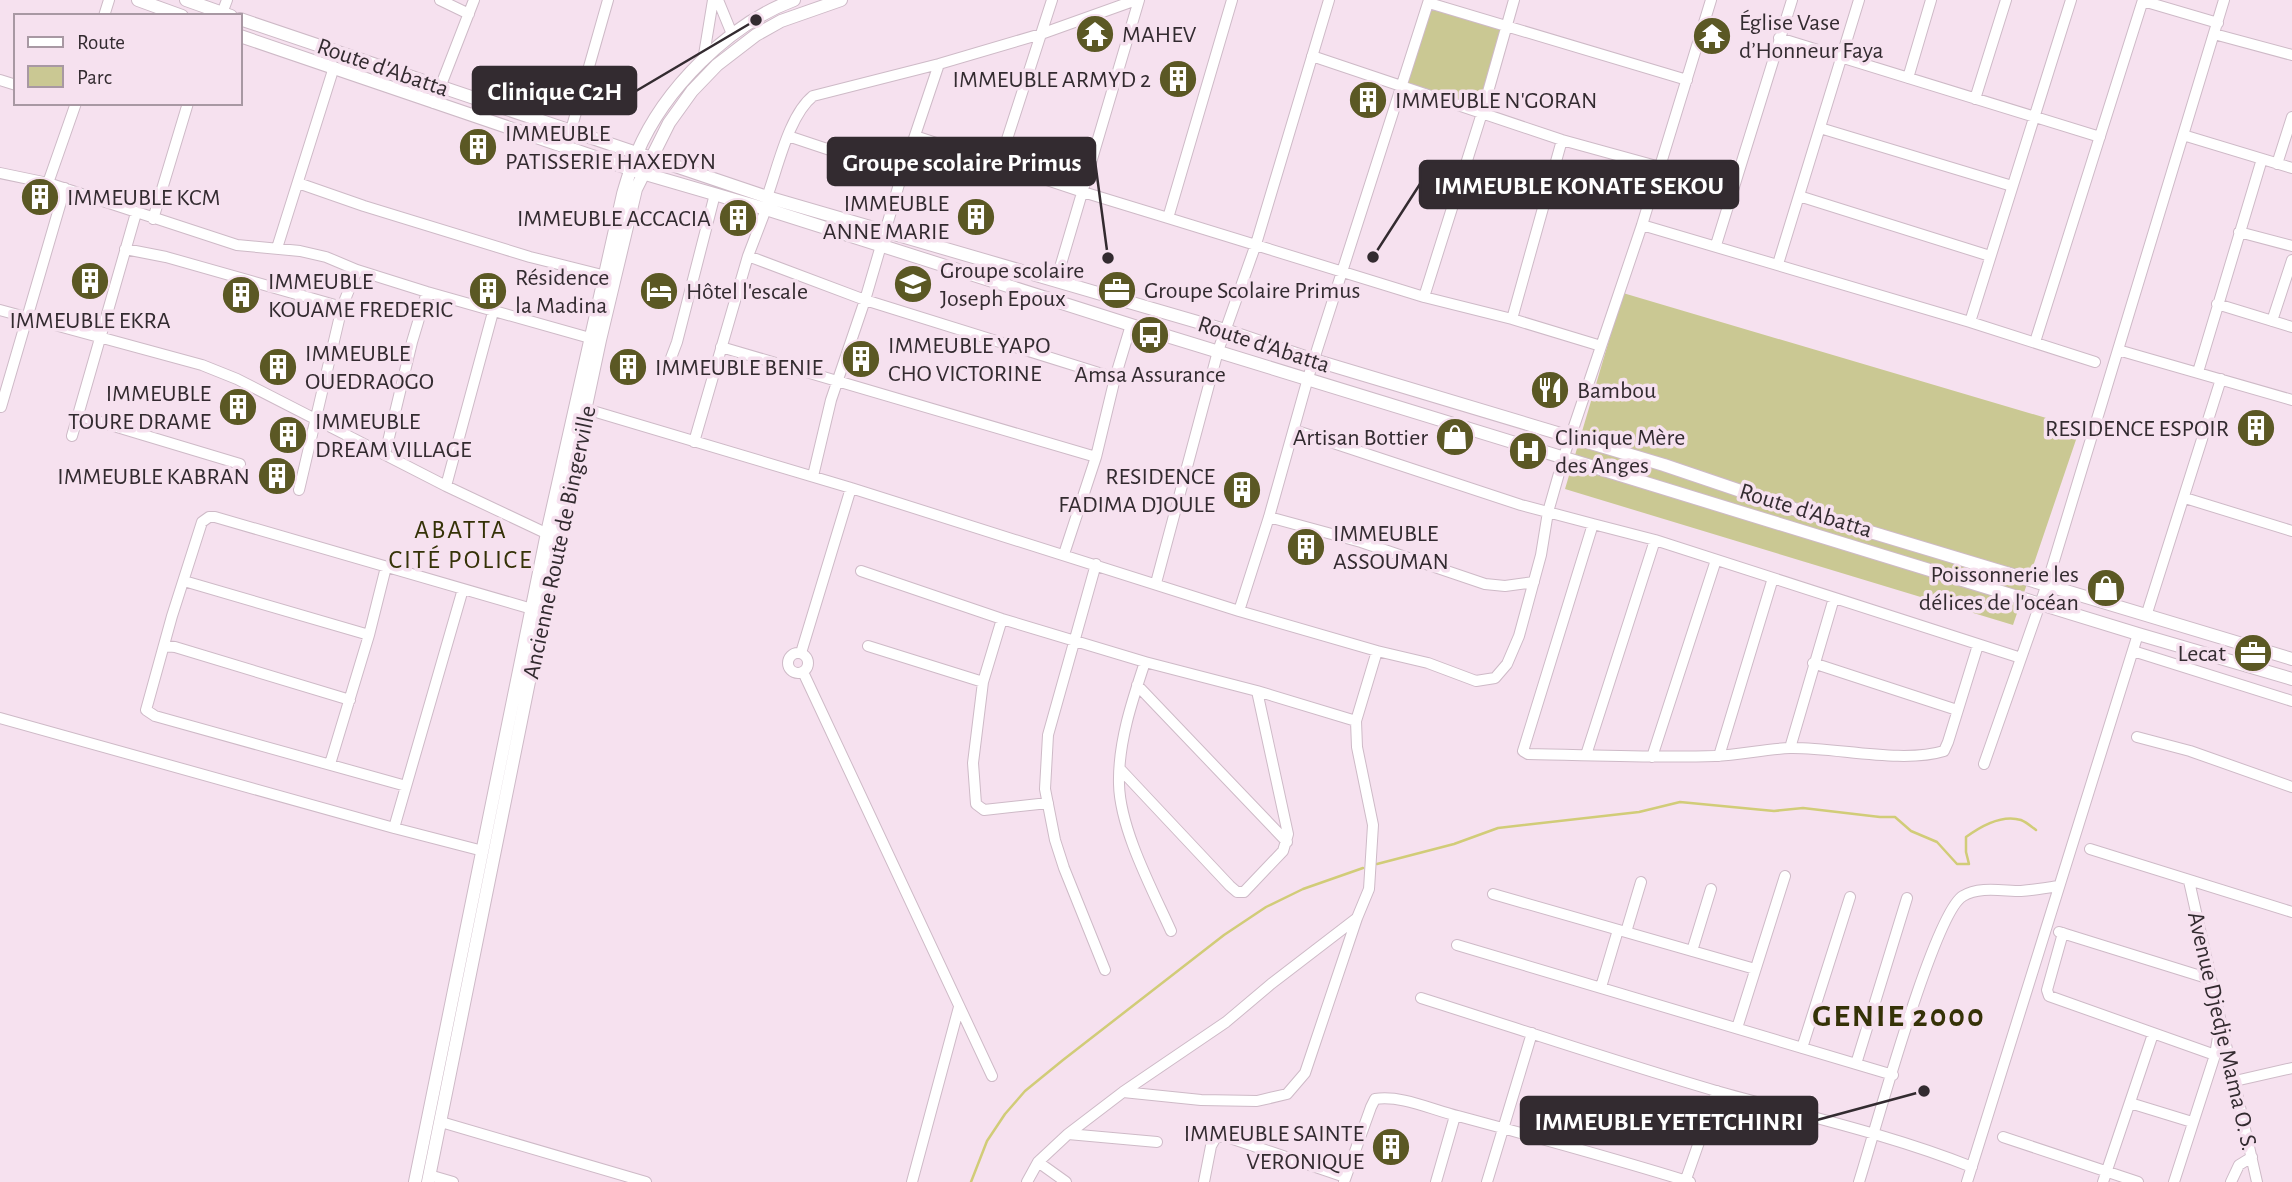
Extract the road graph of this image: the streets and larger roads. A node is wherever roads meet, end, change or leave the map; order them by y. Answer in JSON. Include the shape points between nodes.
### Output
{"nodes":[{"id":1,"x":138,"y":0,"type":"edge"},
{"id":2,"x":186,"y":0,"type":"edge"},
{"id":3,"x":440,"y":0,"type":"edge"},
{"id":4,"x":474,"y":0,"type":"edge"},
{"id":5,"x":608,"y":0,"type":"edge"},
{"id":6,"x":716,"y":0,"type":"edge"},
{"id":7,"x":794,"y":0,"type":"edge"},
{"id":8,"x":841,"y":0,"type":"edge"},
{"id":9,"x":1052,"y":0,"type":"edge"},
{"id":10,"x":1137,"y":0,"type":"edge"},
{"id":11,"x":1232,"y":0,"type":"edge"},
{"id":12,"x":1329,"y":0,"type":"edge"},
{"id":13,"x":1514,"y":0,"type":"edge"},
{"id":14,"x":1711,"y":0,"type":"edge"},
{"id":15,"x":1792,"y":0,"type":"edge"},
{"id":16,"x":1859,"y":0,"type":"edge"},
{"id":17,"x":1931,"y":0,"type":"edge"},
{"id":18,"x":2006,"y":0,"type":"edge"},
{"id":19,"x":2071,"y":0,"type":"edge"},
{"id":20,"x":2143,"y":0,"type":"edge"},
{"id":21,"x":2224,"y":0,"type":"edge"},
{"id":22,"x":1429,"y":2,"type":"edge"},
{"id":23,"x":176,"y":14,"type":"edge"},
{"id":24,"x":222,"y":14,"type":"edge"},
{"id":25,"x":469,"y":14,"type":"junction"},
{"id":26,"x":242,"y":20,"type":"edge"},
{"id":27,"x":1507,"y":26,"type":"junction"},
{"id":28,"x":2216,"y":29,"type":"junction"},
{"id":29,"x":732,"y":34,"type":"junction"},
{"id":30,"x":1041,"y":34,"type":"junction"},
{"id":31,"x":242,"y":37,"type":"edge"},
{"id":32,"x":1779,"y":38,"type":"junction"},
{"id":33,"x":2292,"y":55,"type":"edge"},
{"id":34,"x":1312,"y":56,"type":"junction"},
{"id":35,"x":1841,"y":57,"type":"junction"},
{"id":36,"x":702,"y":61,"type":"junction"},
{"id":37,"x":939,"y":64,"type":"junction"},
{"id":38,"x":334,"y":67,"type":"junction"},
{"id":39,"x":1908,"y":78,"type":"junction"},
{"id":40,"x":1687,"y":79,"type":"junction"},
{"id":41,"x":1401,"y":85,"type":"junction"},
{"id":42,"x":441,"y":86,"type":"junction"},
{"id":43,"x":1975,"y":99,"type":"junction"},
{"id":44,"x":434,"y":103,"type":"junction"},
{"id":45,"x":75,"y":105,"type":"edge"},
{"id":46,"x":187,"y":105,"type":"edge"},
{"id":47,"x":1482,"y":113,"type":"junction"},
{"id":48,"x":2035,"y":117,"type":"junction"},
{"id":49,"x":2292,"y":117,"type":"edge"},
{"id":50,"x":1820,"y":128,"type":"junction"},
{"id":51,"x":571,"y":130,"type":"junction"},
{"id":52,"x":2183,"y":135,"type":"junction"},
{"id":53,"x":788,"y":136,"type":"junction"},
{"id":54,"x":915,"y":136,"type":"junction"},
{"id":55,"x":2100,"y":137,"type":"junction"},
{"id":56,"x":1562,"y":140,"type":"junction"},
{"id":57,"x":638,"y":152,"type":"junction"},
{"id":58,"x":650,"y":156,"type":"junction"},
{"id":59,"x":2262,"y":159,"type":"junction"},
{"id":60,"x":999,"y":164,"type":"junction"},
{"id":61,"x":2277,"y":164,"type":"junction"},
{"id":62,"x":1660,"y":167,"type":"junction"},
{"id":63,"x":2292,"y":168,"type":"edge"},
{"id":64,"x":637,"y":171,"type":"junction"},
{"id":65,"x":0,"y":173,"type":"edge"},
{"id":66,"x":902,"y":174,"type":"junction"},
{"id":67,"x":48,"y":183,"type":"junction"},
{"id":68,"x":298,"y":183,"type":"junction"},
{"id":69,"x":2012,"y":186,"type":"junction"},
{"id":70,"x":65,"y":188,"type":"junction"},
{"id":71,"x":1083,"y":192,"type":"junction"},
{"id":72,"x":715,"y":194,"type":"junction"},
{"id":73,"x":1799,"y":196,"type":"junction"},
{"id":74,"x":767,"y":203,"type":"junction"},
{"id":75,"x":136,"y":213,"type":"junction"},
{"id":76,"x":1168,"y":218,"type":"junction"},
{"id":77,"x":153,"y":219,"type":"junction"},
{"id":78,"x":1642,"y":225,"type":"junction"},
{"id":79,"x":884,"y":231,"type":"junction"},
{"id":80,"x":2239,"y":232,"type":"junction"},
{"id":81,"x":1256,"y":244,"type":"junction"},
{"id":82,"x":880,"y":245,"type":"junction"},
{"id":83,"x":1716,"y":246,"type":"junction"},
{"id":84,"x":2292,"y":246,"type":"edge"},
{"id":85,"x":278,"y":248,"type":"junction"},
{"id":86,"x":125,"y":249,"type":"junction"},
{"id":87,"x":748,"y":256,"type":"junction"},
{"id":88,"x":1990,"y":256,"type":"junction"},
{"id":89,"x":2292,"y":260,"type":"edge"},
{"id":90,"x":1778,"y":264,"type":"junction"},
{"id":91,"x":357,"y":270,"type":"junction"},
{"id":92,"x":1342,"y":272,"type":"junction"},
{"id":93,"x":609,"y":277,"type":"junction"},
{"id":94,"x":1056,"y":281,"type":"junction"},
{"id":95,"x":427,"y":292,"type":"junction"},
{"id":96,"x":1424,"y":297,"type":"junction"},
{"id":97,"x":865,"y":300,"type":"junction"},
{"id":98,"x":2217,"y":304,"type":"junction"},
{"id":99,"x":342,"y":307,"type":"junction"},
{"id":100,"x":0,"y":310,"type":"edge"},
{"id":101,"x":493,"y":312,"type":"junction"},
{"id":102,"x":28,"y":318,"type":"junction"},
{"id":103,"x":1512,"y":319,"type":"junction"},
{"id":104,"x":1970,"y":321,"type":"junction"},
{"id":105,"x":2272,"y":321,"type":"junction"},
{"id":106,"x":1131,"y":325,"type":"junction"},
{"id":107,"x":2292,"y":327,"type":"edge"},
{"id":108,"x":1225,"y":330,"type":"junction"},
{"id":109,"x":101,"y":338,"type":"junction"},
{"id":110,"x":595,"y":339,"type":"junction"},
{"id":111,"x":2035,"y":342,"type":"junction"},
{"id":112,"x":1601,"y":346,"type":"junction"},
{"id":113,"x":721,"y":347,"type":"junction"},
{"id":114,"x":2118,"y":350,"type":"junction"},
{"id":115,"x":1219,"y":351,"type":"junction"},
{"id":116,"x":1314,"y":360,"type":"junction"},
{"id":117,"x":2095,"y":362,"type":"dead end"},
{"id":118,"x":668,"y":366,"type":"dead end"},
{"id":119,"x":2197,"y":372,"type":"junction"},
{"id":120,"x":1308,"y":377,"type":"junction"},
{"id":121,"x":1115,"y":378,"type":"junction"},
{"id":122,"x":2221,"y":379,"type":"junction"},
{"id":123,"x":838,"y":380,"type":"junction"},
{"id":124,"x":2292,"y":401,"type":"edge"},
{"id":125,"x":1,"y":407,"type":"edge"},
{"id":126,"x":586,"y":409,"type":"junction"},
{"id":127,"x":77,"y":415,"type":"junction"},
{"id":128,"x":316,"y":418,"type":"junction"},
{"id":129,"x":1294,"y":430,"type":"junction"},
{"id":130,"x":72,"y":436,"type":"dead end"},
{"id":131,"x":1570,"y":437,"type":"junction"},
{"id":132,"x":694,"y":442,"type":"junction"},
{"id":133,"x":385,"y":454,"type":"junction"},
{"id":134,"x":1564,"y":456,"type":"junction"},
{"id":135,"x":1096,"y":457,"type":"junction"},
{"id":136,"x":240,"y":464,"type":"dead end"},
{"id":137,"x":813,"y":476,"type":"junction"},
{"id":138,"x":446,"y":486,"type":"junction"},
{"id":139,"x":851,"y":488,"type":"junction"},
{"id":140,"x":299,"y":491,"type":"dead end"},
{"id":141,"x":2185,"y":498,"type":"junction"},
{"id":142,"x":1548,"y":512,"type":"junction"},
{"id":143,"x":1269,"y":517,"type":"junction"},
{"id":144,"x":1593,"y":524,"type":"junction"},
{"id":145,"x":2292,"y":531,"type":"edge"},
{"id":146,"x":552,"y":536,"type":"junction"},
{"id":147,"x":1655,"y":540,"type":"junction"},
{"id":148,"x":1065,"y":554,"type":"junction"},
{"id":149,"x":1716,"y":560,"type":"junction"},
{"id":150,"x":1096,"y":564,"type":"junction"},
{"id":151,"x":386,"y":567,"type":"junction"},
{"id":152,"x":862,"y":571,"type":"dead end"},
{"id":153,"x":1773,"y":578,"type":"junction"},
{"id":154,"x":184,"y":581,"type":"junction"},
{"id":155,"x":1534,"y":582,"type":"junction"},
{"id":156,"x":1156,"y":583,"type":"junction"},
{"id":157,"x":2047,"y":584,"type":"junction"},
{"id":158,"x":463,"y":589,"type":"junction"},
{"id":159,"x":1834,"y":598,"type":"junction"},
{"id":160,"x":2041,"y":603,"type":"junction"},
{"id":161,"x":539,"y":611,"type":"junction"},
{"id":162,"x":1239,"y":611,"type":"junction"},
{"id":163,"x":2147,"y":614,"type":"junction"},
{"id":164,"x":1002,"y":619,"type":"junction"},
{"id":165,"x":2138,"y":634,"type":"junction"},
{"id":166,"x":369,"y":635,"type":"junction"},
{"id":167,"x":1075,"y":640,"type":"junction"},
{"id":168,"x":1978,"y":645,"type":"junction"},
{"id":169,"x":164,"y":646,"type":"junction"},
{"id":170,"x":868,"y":646,"type":"dead end"},
{"id":171,"x":1377,"y":651,"type":"junction"},
{"id":172,"x":2133,"y":651,"type":"junction"},
{"id":173,"x":801,"y":653,"type":"junction"},
{"id":174,"x":2021,"y":658,"type":"junction"},
{"id":175,"x":2292,"y":659,"type":"edge"},
{"id":176,"x":1145,"y":662,"type":"junction"},
{"id":177,"x":1813,"y":663,"type":"junction"},
{"id":178,"x":803,"y":672,"type":"junction"},
{"id":179,"x":2292,"y":679,"type":"edge"},
{"id":180,"x":982,"y":682,"type":"junction"},
{"id":181,"x":1137,"y":685,"type":"junction"},
{"id":182,"x":1257,"y":691,"type":"junction"},
{"id":183,"x":350,"y":700,"type":"junction"},
{"id":184,"x":2292,"y":701,"type":"edge"},
{"id":185,"x":1957,"y":710,"type":"junction"},
{"id":186,"x":0,"y":718,"type":"edge"},
{"id":187,"x":1356,"y":720,"type":"junction"},
{"id":188,"x":2137,"y":737,"type":"dead end"},
{"id":189,"x":1790,"y":748,"type":"junction"},
{"id":190,"x":1586,"y":755,"type":"junction"},
{"id":191,"x":1718,"y":756,"type":"junction"},
{"id":192,"x":1652,"y":758,"type":"junction"},
{"id":193,"x":330,"y":764,"type":"junction"},
{"id":194,"x":1984,"y":764,"type":"dead end"},
{"id":195,"x":1121,"y":770,"type":"junction"},
{"id":196,"x":406,"y":786,"type":"junction"},
{"id":197,"x":2292,"y":787,"type":"edge"},
{"id":198,"x":1048,"y":803,"type":"junction"},
{"id":199,"x":394,"y":828,"type":"junction"},
{"id":200,"x":1287,"y":842,"type":"junction"},
{"id":201,"x":2090,"y":849,"type":"dead end"},
{"id":202,"x":483,"y":851,"type":"junction"},
{"id":203,"x":1786,"y":876,"type":"dead end"},
{"id":204,"x":2189,"y":881,"type":"junction"},
{"id":205,"x":1641,"y":882,"type":"dead end"},
{"id":206,"x":2058,"y":886,"type":"junction"},
{"id":207,"x":1711,"y":889,"type":"dead end"},
{"id":208,"x":1493,"y":894,"type":"dead end"},
{"id":209,"x":1850,"y":897,"type":"dead end"},
{"id":210,"x":1907,"y":898,"type":"dead end"},
{"id":211,"x":2292,"y":912,"type":"edge"},
{"id":212,"x":1357,"y":918,"type":"junction"},
{"id":213,"x":2046,"y":928,"type":"junction"},
{"id":214,"x":1171,"y":931,"type":"dead end"},
{"id":215,"x":1622,"y":931,"type":"junction"},
{"id":216,"x":2063,"y":933,"type":"junction"},
{"id":217,"x":1457,"y":945,"type":"dead end"},
{"id":218,"x":1692,"y":951,"type":"junction"},
{"id":219,"x":1755,"y":969,"type":"junction"},
{"id":220,"x":1105,"y":970,"type":"dead end"},
{"id":221,"x":2210,"y":978,"type":"junction"},
{"id":222,"x":1601,"y":987,"type":"junction"},
{"id":223,"x":1421,"y":998,"type":"dead end"},
{"id":224,"x":959,"y":1007,"type":"junction"},
{"id":225,"x":2221,"y":1019,"type":"junction"},
{"id":226,"x":1737,"y":1028,"type":"junction"},
{"id":227,"x":1532,"y":1033,"type":"junction"},
{"id":228,"x":2153,"y":1034,"type":"junction"},
{"id":229,"x":1802,"y":1048,"type":"junction"},
{"id":230,"x":2215,"y":1055,"type":"junction"},
{"id":231,"x":1856,"y":1064,"type":"junction"},
{"id":232,"x":2292,"y":1068,"type":"edge"},
{"id":233,"x":1893,"y":1075,"type":"junction"},
{"id":234,"x":992,"y":1076,"type":"dead end"},
{"id":235,"x":2235,"y":1081,"type":"junction"},
{"id":236,"x":1717,"y":1091,"type":"junction"},
{"id":237,"x":1123,"y":1092,"type":"junction"},
{"id":238,"x":2130,"y":1103,"type":"junction"},
{"id":239,"x":1455,"y":1116,"type":"junction"},
{"id":240,"x":441,"y":1122,"type":"junction"},
{"id":241,"x":2192,"y":1122,"type":"junction"},
{"id":242,"x":1504,"y":1128,"type":"junction"},
{"id":243,"x":1875,"y":1133,"type":"junction"},
{"id":244,"x":1068,"y":1134,"type":"junction"},
{"id":245,"x":2003,"y":1138,"type":"dead end"},
{"id":246,"x":1157,"y":1142,"type":"dead end"},
{"id":247,"x":2252,"y":1157,"type":"junction"},
{"id":248,"x":1038,"y":1162,"type":"junction"},
{"id":249,"x":1972,"y":1167,"type":"junction"},
{"id":250,"x":2105,"y":1177,"type":"edge"},
{"id":251,"x":428,"y":1179,"type":"edge"},
{"id":252,"x":1345,"y":1179,"type":"edge"},
{"id":253,"x":415,"y":1182,"type":"edge"},
{"id":254,"x":453,"y":1182,"type":"edge"},
{"id":255,"x":646,"y":1182,"type":"edge"},
{"id":256,"x":912,"y":1182,"type":"edge"},
{"id":257,"x":1027,"y":1182,"type":"edge"},
{"id":258,"x":1066,"y":1182,"type":"edge"},
{"id":259,"x":1204,"y":1182,"type":"edge"},
{"id":260,"x":1436,"y":1182,"type":"edge"},
{"id":261,"x":1487,"y":1182,"type":"edge"},
{"id":262,"x":1687,"y":1182,"type":"edge"},
{"id":263,"x":1860,"y":1182,"type":"edge"},
{"id":264,"x":1967,"y":1182,"type":"edge"},
{"id":265,"x":2138,"y":1182,"type":"edge"},
{"id":266,"x":2174,"y":1182,"type":"edge"},
{"id":267,"x":2231,"y":1182,"type":"edge"},
{"id":268,"x":2257,"y":1182,"type":"edge"}],
"edges":[{"from":1,"to":23,"type":"street"},
{"from":2,"to":24,"type":"street"},
{"from":3,"to":25,"type":"street"},
{"from":4,"to":25,"type":"street"},
{"from":5,"to":51,"type":"street"},
{"from":6,"to":29,"type":"street"},
{"from":6,"to":36,"type":"street"},
{"from":7,"to":29,"type":"street","name":"Ancienne Route de Bingerville","via":[[772,8]]},
{"from":8,"to":58,"type":"street","name":"Ancienne Route de Bingerville","via":[[781,21],[735,51],[692,91]]},
{"from":9,"to":30,"type":"street"},
{"from":10,"to":30,"type":"street"},
{"from":10,"to":71,"type":"street"},
{"from":11,"to":76,"type":"street"},
{"from":12,"to":34,"type":"street"},
{"from":13,"to":27,"type":"street"},
{"from":14,"to":40,"type":"street"},
{"from":15,"to":32,"type":"street"},
{"from":16,"to":35,"type":"street"},
{"from":17,"to":39,"type":"street"},
{"from":18,"to":43,"type":"street"},
{"from":19,"to":48,"type":"street"},
{"from":20,"to":28,"type":"street"},
{"from":20,"to":55,"type":"street"},
{"from":21,"to":28,"type":"street"},
{"from":22,"to":27,"type":"street"},
{"from":22,"to":41,"type":"street"},
{"from":25,"to":42,"type":"street"},
{"from":26,"to":42,"type":"street","name":"Route d'Abatta"},
{"from":27,"to":40,"type":"street"},
{"from":27,"to":47,"type":"street"},
{"from":28,"to":33,"type":"street"},
{"from":28,"to":52,"type":"street"},
{"from":29,"to":36,"type":"street","name":"Ancienne Route de Bingerville"},
{"from":30,"to":37,"type":"street"},
{"from":30,"to":60,"type":"street"},
{"from":31,"to":38,"type":"street","name":"Route d'Abatta"},
{"from":32,"to":35,"type":"street"},
{"from":32,"to":83,"type":"street"},
{"from":34,"to":41,"type":"street"},
{"from":34,"to":81,"type":"street"},
{"from":35,"to":39,"type":"street"},
{"from":35,"to":50,"type":"street"},
{"from":36,"to":57,"type":"street","name":"Ancienne Route de Bingerville","via":[[657,117]]},
{"from":37,"to":53,"type":"street","via":[[813,96]]},
{"from":37,"to":54,"type":"street"},
{"from":38,"to":44,"type":"street","name":"Route d'Abatta"},
{"from":38,"to":68,"type":"street"},
{"from":39,"to":43,"type":"street"},
{"from":40,"to":62,"type":"street"},
{"from":41,"to":47,"type":"street"},
{"from":41,"to":92,"type":"street"},
{"from":42,"to":44,"type":"street"},
{"from":42,"to":51,"type":"street","name":"Route d'Abatta"},
{"from":43,"to":48,"type":"street"},
{"from":44,"to":64,"type":"street","name":"Route d'Abatta"},
{"from":45,"to":67,"type":"street"},
{"from":46,"to":77,"type":"street"},
{"from":47,"to":56,"type":"street"},
{"from":47,"to":96,"type":"street"},
{"from":48,"to":55,"type":"street"},
{"from":48,"to":69,"type":"street"},
{"from":49,"to":61,"type":"street"},
{"from":50,"to":69,"type":"street"},
{"from":50,"to":73,"type":"street"},
{"from":51,"to":57,"type":"street","name":"Route d'Abatta"},
{"from":52,"to":59,"type":"street"},
{"from":52,"to":114,"type":"street"},
{"from":53,"to":66,"type":"street"},
{"from":53,"to":74,"type":"street"},
{"from":54,"to":60,"type":"street"},
{"from":54,"to":66,"type":"street"},
{"from":55,"to":111,"type":"street"},
{"from":56,"to":62,"type":"street"},
{"from":56,"to":103,"type":"street"},
{"from":57,"to":58,"type":"street","name":"Route d'Abatta"},
{"from":57,"to":64,"type":"street","name":"Ancienne Route de Bingerville"},
{"from":58,"to":64,"type":"street","name":"Ancienne Route de Bingerville"},
{"from":58,"to":74,"type":"street","name":"Route d'Abatta"},
{"from":59,"to":61,"type":"street"},
{"from":59,"to":80,"type":"street"},
{"from":60,"to":71,"type":"street"},
{"from":61,"to":63,"type":"street"},
{"from":62,"to":78,"type":"street"},
{"from":64,"to":72,"type":"street","name":"Route d'Abatta"},
{"from":64,"to":93,"type":"street","name":"Ancienne Route de Bingerville"},
{"from":65,"to":67,"type":"street"},
{"from":66,"to":79,"type":"street"},
{"from":67,"to":70,"type":"street"},
{"from":68,"to":85,"type":"street"},
{"from":68,"to":93,"type":"street","via":[[517,253]]},
{"from":69,"to":88,"type":"street"},
{"from":70,"to":75,"type":"street"},
{"from":70,"to":102,"type":"street"},
{"from":71,"to":76,"type":"street"},
{"from":71,"to":94,"type":"street"},
{"from":72,"to":74,"type":"street","name":"Route d'Abatta"},
{"from":72,"to":118,"type":"street"},
{"from":73,"to":88,"type":"street"},
{"from":73,"to":90,"type":"street"},
{"from":74,"to":79,"type":"street","name":"Route d'Abatta"},
{"from":74,"to":82,"type":"street","name":"Route d'Abatta"},
{"from":74,"to":87,"type":"street"},
{"from":75,"to":77,"type":"street"},
{"from":75,"to":86,"type":"street"},
{"from":76,"to":81,"type":"street"},
{"from":77,"to":85,"type":"street","via":[[237,245]]},
{"from":78,"to":83,"type":"street"},
{"from":78,"to":112,"type":"street"},
{"from":79,"to":82,"type":"street"},
{"from":79,"to":94,"type":"street","name":"Route d'Abatta"},
{"from":80,"to":84,"type":"street"},
{"from":80,"to":98,"type":"street"},
{"from":81,"to":92,"type":"street"},
{"from":81,"to":108,"type":"street"},
{"from":82,"to":97,"type":"street"},
{"from":82,"to":106,"type":"street","name":"Route d'Abatta"},
{"from":83,"to":90,"type":"street"},
{"from":85,"to":91,"type":"street","via":[[326,257]]},
{"from":86,"to":99,"type":"street"},
{"from":86,"to":109,"type":"street"},
{"from":87,"to":97,"type":"street"},
{"from":87,"to":113,"type":"street"},
{"from":88,"to":104,"type":"street"},
{"from":89,"to":105,"type":"street"},
{"from":90,"to":104,"type":"street"},
{"from":91,"to":95,"type":"street"},
{"from":91,"to":99,"type":"street"},
{"from":92,"to":96,"type":"street"},
{"from":92,"to":116,"type":"street"},
{"from":93,"to":110,"type":"street","name":"Ancienne Route de Bingerville"},
{"from":94,"to":108,"type":"street","name":"Route d'Abatta"},
{"from":95,"to":101,"type":"street"},
{"from":95,"to":133,"type":"street"},
{"from":96,"to":103,"type":"street"},
{"from":97,"to":121,"type":"street"},
{"from":97,"to":123,"type":"street"},
{"from":98,"to":105,"type":"street"},
{"from":98,"to":119,"type":"street"},
{"from":99,"to":128,"type":"street"},
{"from":100,"to":102,"type":"street"},
{"from":101,"to":110,"type":"street"},
{"from":101,"to":138,"type":"street"},
{"from":102,"to":109,"type":"street"},
{"from":102,"to":125,"type":"street"},
{"from":103,"to":112,"type":"street"},
{"from":104,"to":111,"type":"street"},
{"from":105,"to":107,"type":"street"},
{"from":106,"to":115,"type":"street","name":"Route d'Abatta"},
{"from":106,"to":121,"type":"street"},
{"from":108,"to":115,"type":"street"},
{"from":108,"to":116,"type":"street","name":"Route d'Abatta"},
{"from":109,"to":127,"type":"street"},
{"from":109,"to":128,"type":"street","via":[[202,365]]},
{"from":110,"to":126,"type":"street","name":"Ancienne Route de Bingerville"},
{"from":110,"to":146,"type":"street","name":"Ancienne Route de Bingerville"},
{"from":111,"to":117,"type":"street"},
{"from":112,"to":131,"type":"street"},
{"from":113,"to":123,"type":"street"},
{"from":113,"to":132,"type":"street"},
{"from":114,"to":119,"type":"street"},
{"from":114,"to":157,"type":"street"},
{"from":115,"to":120,"type":"street","name":"Route d'Abatta"},
{"from":115,"to":156,"type":"street"},
{"from":116,"to":120,"type":"street"},
{"from":116,"to":131,"type":"street","name":"Route d'Abatta"},
{"from":119,"to":122,"type":"street"},
{"from":120,"to":129,"type":"street"},
{"from":120,"to":134,"type":"street","name":"Route d'Abatta"},
{"from":121,"to":135,"type":"street"},
{"from":122,"to":124,"type":"street"},
{"from":122,"to":141,"type":"street"},
{"from":123,"to":135,"type":"street"},
{"from":123,"to":137,"type":"street"},
{"from":126,"to":132,"type":"street"},
{"from":126,"to":146,"type":"street","name":"Ancienne Route de Bingerville"},
{"from":127,"to":130,"type":"street"},
{"from":127,"to":136,"type":"street"},
{"from":128,"to":133,"type":"street"},
{"from":128,"to":140,"type":"street"},
{"from":129,"to":142,"type":"street"},
{"from":129,"to":143,"type":"street"},
{"from":131,"to":134,"type":"street"},
{"from":131,"to":157,"type":"street","name":"Route d'Abatta"},
{"from":132,"to":137,"type":"street"},
{"from":133,"to":138,"type":"street"},
{"from":134,"to":142,"type":"street"},
{"from":134,"to":160,"type":"street","name":"Route d'Abatta"},
{"from":135,"to":148,"type":"street"},
{"from":137,"to":139,"type":"street"},
{"from":138,"to":146,"type":"street"},
{"from":139,"to":148,"type":"street"},
{"from":139,"to":173,"type":"street"},
{"from":141,"to":145,"type":"street"},
{"from":141,"to":163,"type":"street"},
{"from":142,"to":144,"type":"street"},
{"from":142,"to":155,"type":"street"},
{"from":143,"to":155,"type":"street","via":[[1485,584]]},
{"from":143,"to":162,"type":"street"},
{"from":144,"to":147,"type":"street"},
{"from":144,"to":190,"type":"street","via":[[1523,747],[1528,754]]},
{"from":146,"to":161,"type":"street","name":"Ancienne Route de Bingerville"},
{"from":147,"to":149,"type":"street"},
{"from":147,"to":190,"type":"street"},
{"from":148,"to":150,"type":"street"},
{"from":149,"to":153,"type":"street"},
{"from":149,"to":192,"type":"street"},
{"from":150,"to":156,"type":"street"},
{"from":150,"to":167,"type":"street"},
{"from":151,"to":154,"type":"street","via":[[209,517],[200,527]]},
{"from":151,"to":158,"type":"street"},
{"from":151,"to":166,"type":"street"},
{"from":152,"to":164,"type":"street"},
{"from":153,"to":159,"type":"street"},
{"from":153,"to":191,"type":"street"},
{"from":154,"to":166,"type":"street"},
{"from":154,"to":169,"type":"street"},
{"from":155,"to":171,"type":"street","via":[[1519,636],[1507,664],[1494,678],[1476,681]]},
{"from":156,"to":162,"type":"street"},
{"from":157,"to":160,"type":"street"},
{"from":157,"to":163,"type":"street","name":"Route d'Abatta"},
{"from":158,"to":161,"type":"street"},
{"from":158,"to":196,"type":"street"},
{"from":159,"to":168,"type":"street"},
{"from":159,"to":177,"type":"street"},
{"from":160,"to":165,"type":"street","name":"Route d'Abatta"},
{"from":160,"to":174,"type":"street"},
{"from":161,"to":202,"type":"street","name":"Ancienne Route de Bingerville"},
{"from":161,"to":240,"type":"street","name":"Ancienne Route de Bingerville"},
{"from":162,"to":171,"type":"street"},
{"from":163,"to":175,"type":"street","name":"Route d'Abatta"},
{"from":164,"to":167,"type":"street"},
{"from":164,"to":180,"type":"street"},
{"from":165,"to":172,"type":"street"},
{"from":165,"to":179,"type":"street","name":"Route d'Abatta"},
{"from":166,"to":183,"type":"street"},
{"from":167,"to":176,"type":"street"},
{"from":167,"to":198,"type":"street","via":[[1048,735]]},
{"from":168,"to":174,"type":"street"},
{"from":168,"to":185,"type":"street"},
{"from":169,"to":183,"type":"street"},
{"from":169,"to":193,"type":"street","via":[[148,712]]},
{"from":170,"to":180,"type":"street"},
{"from":171,"to":187,"type":"street"},
{"from":172,"to":184,"type":"street"},
{"from":172,"to":206,"type":"street"},
{"from":173,"to":178,"type":"street","via":[[808,664]]},
{"from":173,"to":178,"type":"street","via":[[791,655],[787,664],[793,672]]},
{"from":174,"to":194,"type":"street"},
{"from":176,"to":181,"type":"street"},
{"from":176,"to":182,"type":"street"},
{"from":177,"to":185,"type":"street"},
{"from":177,"to":189,"type":"street"},
{"from":178,"to":224,"type":"street"},
{"from":180,"to":198,"type":"street","via":[[973,763],[976,804],[984,810]]},
{"from":181,"to":195,"type":"street","via":[[1124,735]]},
{"from":181,"to":200,"type":"street"},
{"from":182,"to":187,"type":"street"},
{"from":182,"to":200,"type":"street","via":[[1287,824]]},
{"from":183,"to":193,"type":"street"},
{"from":185,"to":189,"type":"street","via":[[1944,751],[1936,754]]},
{"from":186,"to":199,"type":"street"},
{"from":187,"to":212,"type":"street","via":[[1373,825],[1368,889]]},
{"from":188,"to":197,"type":"street"},
{"from":189,"to":191,"type":"street"},
{"from":190,"to":192,"type":"street"},
{"from":191,"to":192,"type":"street"},
{"from":193,"to":196,"type":"street"},
{"from":195,"to":200,"type":"street","via":[[1237,892],[1244,892]]},
{"from":195,"to":214,"type":"street","via":[[1119,785],[1129,836]]},
{"from":196,"to":199,"type":"street"},
{"from":198,"to":220,"type":"street","via":[[1064,868]]},
{"from":199,"to":202,"type":"street"},
{"from":201,"to":204,"type":"street"},
{"from":202,"to":253,"type":"street","name":"Ancienne Route de Bingerville"},
{"from":203,"to":219,"type":"street"},
{"from":204,"to":211,"type":"street"},
{"from":204,"to":221,"type":"street","name":"Avenue Djedje Mama O. S."},
{"from":205,"to":215,"type":"street"},
{"from":206,"to":213,"type":"street"},
{"from":206,"to":233,"type":"street","via":[[1971,892],[1960,897],[1929,956]]},
{"from":207,"to":218,"type":"street"},
{"from":208,"to":215,"type":"street"},
{"from":209,"to":229,"type":"street"},
{"from":210,"to":231,"type":"street"},
{"from":212,"to":237,"type":"street","via":[[1226,1022]]},
{"from":212,"to":237,"type":"street","via":[[1305,1073],[1287,1094],[1246,1101]]},
{"from":213,"to":216,"type":"street"},
{"from":213,"to":249,"type":"street"},
{"from":215,"to":218,"type":"street"},
{"from":215,"to":222,"type":"street"},
{"from":216,"to":221,"type":"street"},
{"from":216,"to":228,"type":"street","via":[[2049,996]]},
{"from":217,"to":222,"type":"street"},
{"from":218,"to":219,"type":"street"},
{"from":219,"to":226,"type":"street"},
{"from":221,"to":225,"type":"street","name":"Avenue Djedje Mama O. S."},
{"from":222,"to":226,"type":"street"},
{"from":223,"to":227,"type":"street"},
{"from":224,"to":234,"type":"street"},
{"from":224,"to":256,"type":"street"},
{"from":225,"to":230,"type":"street"},
{"from":225,"to":235,"type":"street","name":"Avenue Djedje Mama O. S."},
{"from":226,"to":229,"type":"street"},
{"from":227,"to":236,"type":"street"},
{"from":227,"to":242,"type":"street"},
{"from":228,"to":230,"type":"street"},
{"from":228,"to":238,"type":"street"},
{"from":229,"to":231,"type":"street"},
{"from":230,"to":241,"type":"street"},
{"from":231,"to":233,"type":"street"},
{"from":232,"to":235,"type":"street"},
{"from":233,"to":243,"type":"street"},
{"from":235,"to":247,"type":"street","name":"Avenue Djedje Mama O. S."},
{"from":236,"to":243,"type":"street"},
{"from":236,"to":262,"type":"street"},
{"from":237,"to":244,"type":"street"},
{"from":238,"to":241,"type":"street"},
{"from":238,"to":250,"type":"street"},
{"from":239,"to":242,"type":"street"},
{"from":239,"to":252,"type":"street","via":[[1406,1101],[1375,1099]]},
{"from":239,"to":260,"type":"street"},
{"from":240,"to":251,"type":"street","name":"Ancienne Route de Bingerville"},
{"from":240,"to":255,"type":"street"},
{"from":241,"to":266,"type":"street"},
{"from":242,"to":261,"type":"street"},
{"from":242,"to":262,"type":"street"},
{"from":243,"to":249,"type":"street"},
{"from":243,"to":263,"type":"street"},
{"from":244,"to":246,"type":"street"},
{"from":244,"to":248,"type":"street"},
{"from":245,"to":250,"type":"street"},
{"from":247,"to":267,"type":"street","via":[[2239,1165]]},
{"from":247,"to":268,"type":"street","name":"Avenue Djedje Mama O. S."},
{"from":248,"to":257,"type":"street"},
{"from":248,"to":258,"type":"street"},
{"from":249,"to":264,"type":"street"},
{"from":250,"to":265,"type":"street"},
{"from":251,"to":254,"type":"street"},
{"from":252,"to":259,"type":"street","via":[[1216,1137]]}]}
